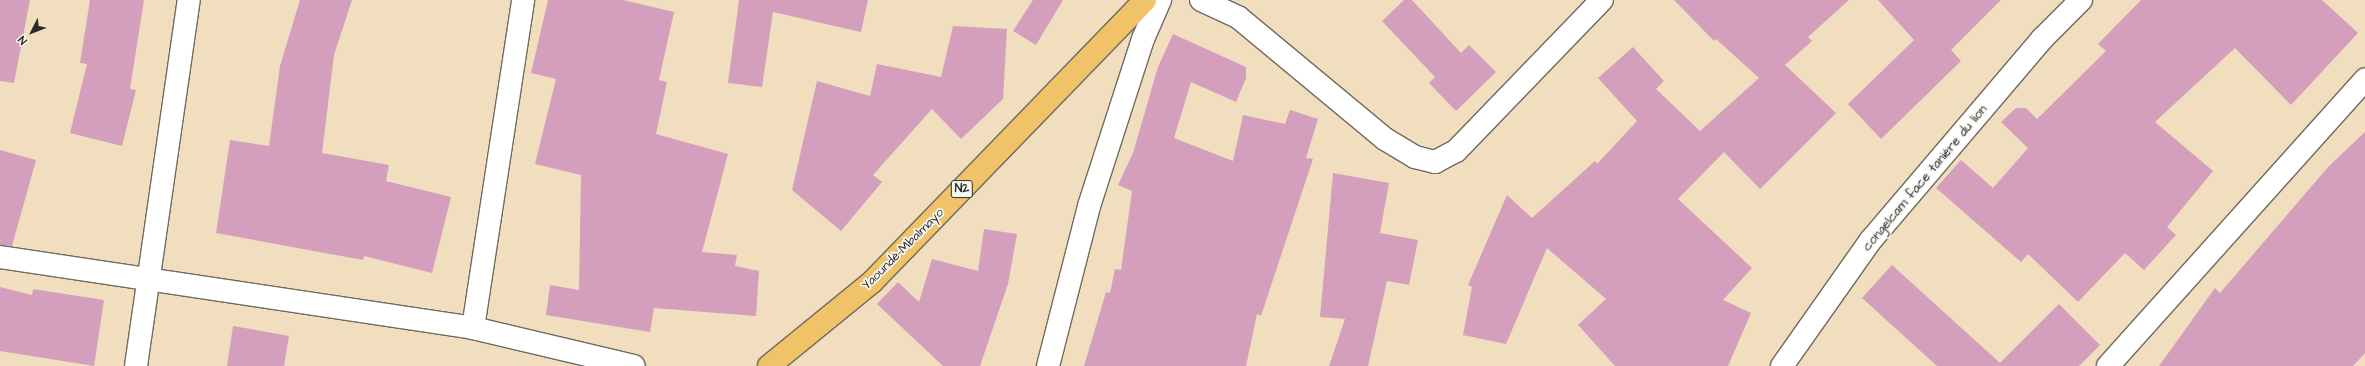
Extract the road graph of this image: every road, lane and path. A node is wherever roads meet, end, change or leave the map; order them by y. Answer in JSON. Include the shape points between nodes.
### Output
{"nodes":[{"id":1,"x":189,"y":0,"type":"edge"},
{"id":2,"x":523,"y":0,"type":"edge"},
{"id":3,"x":1145,"y":0,"type":"edge"},
{"id":4,"x":1160,"y":0,"type":"edge"},
{"id":5,"x":1201,"y":0,"type":"edge"},
{"id":6,"x":1602,"y":0,"type":"edge"},
{"id":7,"x":2081,"y":0,"type":"edge"},
{"id":8,"x":2365,"y":80,"type":"edge"},
{"id":9,"x":0,"y":257,"type":"edge"},
{"id":10,"x":148,"y":277,"type":"junction"},
{"id":11,"x":473,"y":328,"type":"junction"},
{"id":12,"x":136,"y":366,"type":"edge"},
{"id":13,"x":634,"y":366,"type":"edge"},
{"id":14,"x":768,"y":366,"type":"edge"},
{"id":15,"x":1048,"y":366,"type":"edge"},
{"id":16,"x":1782,"y":366,"type":"edge"},
{"id":17,"x":2108,"y":366,"type":"edge"}],
"edges":[{"from":1,"to":10,"type":"street"},
{"from":2,"to":11,"type":"street"},
{"from":3,"to":14,"type":"highway","name":"Yaoundé-Mbalmayo","number":"N2","via":[[872,282]]},
{"from":4,"to":15,"type":"street","via":[[1143,39],[1089,206]]},
{"from":5,"to":6,"type":"street","via":[[1238,17],[1385,139],[1415,157],[1435,162],[1456,151]]},
{"from":7,"to":16,"type":"street","name":"congelcam face tanière du lion","via":[[2042,39],[1871,240]]},
{"from":8,"to":17,"type":"street"},
{"from":9,"to":10,"type":"street"},
{"from":10,"to":11,"type":"street"},
{"from":10,"to":12,"type":"street"},
{"from":11,"to":13,"type":"street"}]}
